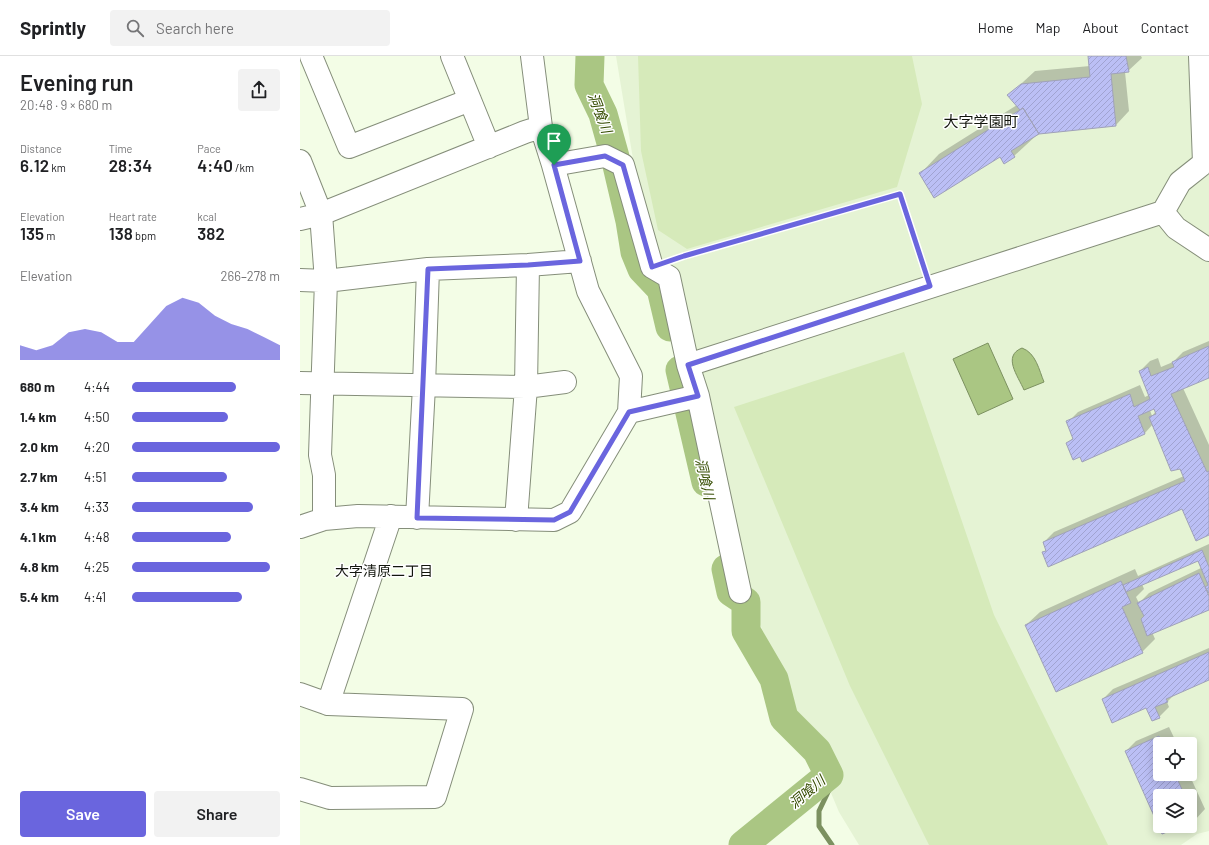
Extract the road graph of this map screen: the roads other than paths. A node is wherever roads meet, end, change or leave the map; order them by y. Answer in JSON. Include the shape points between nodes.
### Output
{"nodes":[{"id":1,"x":452,"y":56,"type":"edge"},
{"id":2,"x":532,"y":56,"type":"edge"},
{"id":3,"x":1200,"y":56,"type":"edge"},
{"id":4,"x":314,"y":57,"type":"edge"},
{"id":5,"x":470,"y":100,"type":"junction"},
{"id":6,"x":541,"y":126,"type":"junction"},
{"id":7,"x":489,"y":147,"type":"junction"},
{"id":8,"x":300,"y":161,"type":"edge"},
{"id":9,"x":1206,"y":164,"type":"edge"},
{"id":10,"x":554,"y":165,"type":"junction"},
{"id":11,"x":1163,"y":212,"type":"junction"},
{"id":12,"x":310,"y":216,"type":"edge"},
{"id":13,"x":1209,"y":250,"type":"edge"},
{"id":14,"x":580,"y":261,"type":"junction"},
{"id":15,"x":528,"y":265,"type":"junction"},
{"id":16,"x":428,"y":269,"type":"junction"},
{"id":17,"x":300,"y":280,"type":"edge"},
{"id":18,"x":326,"y":281,"type":"junction"},
{"id":19,"x":688,"y":365,"type":"junction"},
{"id":20,"x":565,"y":382,"type":"dead end"},
{"id":21,"x":300,"y":383,"type":"edge"},
{"id":22,"x":322,"y":384,"type":"junction"},
{"id":23,"x":424,"y":386,"type":"junction"},
{"id":24,"x":526,"y":387,"type":"junction"},
{"id":25,"x":691,"y":397,"type":"junction"},
{"id":26,"x":629,"y":412,"type":"junction"},
{"id":27,"x":391,"y":516,"type":"junction"},
{"id":28,"x":417,"y":518,"type":"junction"},
{"id":29,"x":324,"y":519,"type":"junction"},
{"id":30,"x":516,"y":520,"type":"junction"},
{"id":31,"x":300,"y":527,"type":"edge"},
{"id":32,"x":740,"y":592,"type":"dead end"},
{"id":33,"x":300,"y":694,"type":"edge"},
{"id":34,"x":328,"y":704,"type":"junction"},
{"id":35,"x":300,"y":789,"type":"edge"}],
"edges":[{"from":1,"to":5,"type":"street"},
{"from":2,"to":6,"type":"street"},
{"from":3,"to":9,"type":"street"},
{"from":4,"to":5,"type":"street","via":[[349,147]]},
{"from":5,"to":7,"type":"street"},
{"from":6,"to":7,"type":"street"},
{"from":6,"to":10,"type":"street"},
{"from":7,"to":12,"type":"street"},
{"from":8,"to":12,"type":"street"},
{"from":9,"to":11,"type":"street","via":[[1180,182]]},
{"from":10,"to":14,"type":"street"},
{"from":10,"to":19,"type":"street","via":[[605,156],[623,165],[652,267],[669,277]]},
{"from":11,"to":13,"type":"street","via":[[1176,228]]},
{"from":11,"to":19,"type":"street"},
{"from":12,"to":18,"type":"street"},
{"from":14,"to":15,"type":"street"},
{"from":14,"to":26,"type":"street","via":[[588,291],[631,376]]},
{"from":15,"to":16,"type":"street"},
{"from":15,"to":24,"type":"street"},
{"from":16,"to":18,"type":"street"},
{"from":16,"to":23,"type":"street"},
{"from":17,"to":18,"type":"street"},
{"from":18,"to":22,"type":"street"},
{"from":19,"to":25,"type":"street"},
{"from":20,"to":24,"type":"street"},
{"from":21,"to":22,"type":"street"},
{"from":22,"to":23,"type":"street"},
{"from":22,"to":29,"type":"street","via":[[320,455],[324,475]]},
{"from":23,"to":24,"type":"street"},
{"from":23,"to":28,"type":"street"},
{"from":24,"to":30,"type":"street"},
{"from":25,"to":26,"type":"street"},
{"from":25,"to":32,"type":"street"},
{"from":26,"to":30,"type":"street","via":[[570,512],[554,520]]},
{"from":27,"to":28,"type":"street"},
{"from":27,"to":29,"type":"street"},
{"from":27,"to":34,"type":"street"},
{"from":28,"to":30,"type":"street"},
{"from":29,"to":31,"type":"street"},
{"from":33,"to":34,"type":"street"},
{"from":34,"to":35,"type":"street","via":[[462,710],[435,797],[330,798]]}]}
